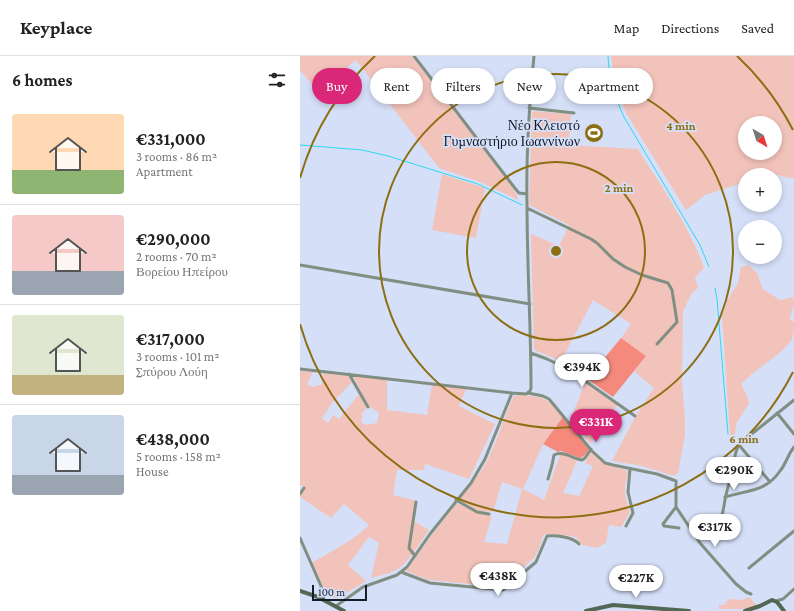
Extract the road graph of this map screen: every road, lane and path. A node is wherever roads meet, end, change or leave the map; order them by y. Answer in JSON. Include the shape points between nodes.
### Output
{"nodes":[{"id":1,"x":414,"y":56,"type":"edge"},
{"id":2,"x":534,"y":56,"type":"edge"},
{"id":3,"x":529,"y":108,"type":"junction"},
{"id":4,"x":574,"y":113,"type":"dead end"},
{"id":5,"x":527,"y":194,"type":"junction"},
{"id":6,"x":527,"y":208,"type":"junction"},
{"id":7,"x":300,"y":264,"type":"edge"},
{"id":8,"x":530,"y":304,"type":"junction"},
{"id":9,"x":657,"y":344,"type":"dead end"},
{"id":10,"x":531,"y":353,"type":"junction"},
{"id":11,"x":300,"y":369,"type":"edge"},
{"id":12,"x":349,"y":374,"type":"junction"},
{"id":13,"x":512,"y":393,"type":"junction"},
{"id":14,"x":528,"y":393,"type":"junction"},
{"id":15,"x":794,"y":400,"type":"edge"},
{"id":16,"x":368,"y":407,"type":"dead end"},
{"id":17,"x":777,"y":413,"type":"junction"},
{"id":18,"x":635,"y":416,"type":"dead end"},
{"id":19,"x":794,"y":434,"type":"edge"},
{"id":20,"x":739,"y":445,"type":"junction"},
{"id":21,"x":794,"y":447,"type":"edge"},
{"id":22,"x":591,"y":449,"type":"junction"},
{"id":23,"x":630,"y":469,"type":"junction"},
{"id":24,"x":548,"y":479,"type":"dead end"},
{"id":25,"x":770,"y":482,"type":"junction"},
{"id":26,"x":304,"y":488,"type":"dead end"},
{"id":27,"x":300,"y":494,"type":"edge"},
{"id":28,"x":725,"y":497,"type":"junction"},
{"id":29,"x":456,"y":500,"type":"junction"},
{"id":30,"x":416,"y":502,"type":"dead end"},
{"id":31,"x":676,"y":507,"type":"junction"},
{"id":32,"x":489,"y":514,"type":"dead end"},
{"id":33,"x":626,"y":526,"type":"dead end"},
{"id":34,"x":716,"y":526,"type":"dead end"},
{"id":35,"x":679,"y":528,"type":"dead end"},
{"id":36,"x":794,"y":531,"type":"edge"},
{"id":37,"x":300,"y":538,"type":"edge"},
{"id":38,"x":579,"y":544,"type":"dead end"},
{"id":39,"x":415,"y":556,"type":"junction"},
{"id":40,"x":749,"y":568,"type":"dead end"},
{"id":41,"x":401,"y":572,"type":"junction"},
{"id":42,"x":794,"y":589,"type":"edge"},
{"id":43,"x":300,"y":591,"type":"edge"},
{"id":44,"x":751,"y":594,"type":"dead end"},
{"id":45,"x":324,"y":600,"type":"junction"},
{"id":46,"x":774,"y":601,"type":"junction"},
{"id":47,"x":765,"y":604,"type":"junction"},
{"id":48,"x":336,"y":606,"type":"junction"},
{"id":49,"x":637,"y":609,"type":"edge"},
{"id":50,"x":780,"y":609,"type":"edge"},
{"id":51,"x":344,"y":611,"type":"edge"},
{"id":52,"x":586,"y":611,"type":"edge"},
{"id":53,"x":673,"y":611,"type":"edge"},
{"id":54,"x":689,"y":611,"type":"edge"},
{"id":55,"x":745,"y":611,"type":"edge"},
{"id":56,"x":764,"y":611,"type":"edge"},
{"id":57,"x":784,"y":611,"type":"edge"}],
"edges":[{"from":1,"to":5,"type":"street","via":[[514,186],[520,193]]},
{"from":2,"to":3,"type":"street"},
{"from":3,"to":4,"type":"street"},
{"from":3,"to":5,"type":"street"},
{"from":5,"to":6,"type":"street"},
{"from":6,"to":8,"type":"street"},
{"from":6,"to":9,"type":"street","via":[[591,239],[625,267],[668,282],[672,290],[677,322]]},
{"from":7,"to":8,"type":"street"},
{"from":8,"to":10,"type":"street"},
{"from":10,"to":14,"type":"street","via":[[531,388]]},
{"from":10,"to":18,"type":"street","via":[[568,369]]},
{"from":11,"to":12,"type":"street"},
{"from":12,"to":13,"type":"street"},
{"from":12,"to":16,"type":"street"},
{"from":13,"to":14,"type":"street"},
{"from":13,"to":29,"type":"street","via":[[485,459]]},
{"from":14,"to":22,"type":"street","via":[[549,399]]},
{"from":15,"to":17,"type":"street"},
{"from":17,"to":19,"type":"street"},
{"from":17,"to":20,"type":"street"},
{"from":20,"to":25,"type":"street"},
{"from":20,"to":28,"type":"street"},
{"from":21,"to":25,"type":"street","via":[[783,468]]},
{"from":22,"to":23,"type":"street","via":[[605,463]]},
{"from":22,"to":24,"type":"street","via":[[582,460],[558,453],[554,455]]},
{"from":23,"to":31,"type":"street","via":[[676,481]]},
{"from":23,"to":33,"type":"street","via":[[628,492],[633,513]]},
{"from":25,"to":28,"type":"street","via":[[759,489]]},
{"from":26,"to":27,"type":"street"},
{"from":28,"to":34,"type":"street","via":[[722,520]]},
{"from":29,"to":32,"type":"street","via":[[477,512]]},
{"from":29,"to":39,"type":"street"},
{"from":30,"to":39,"type":"street","via":[[409,548]]},
{"from":31,"to":35,"type":"street","via":[[663,525]]},
{"from":31,"to":44,"type":"street","via":[[700,543],[733,580]]},
{"from":36,"to":40,"type":"street"},
{"from":37,"to":45,"type":"street","via":[[321,586]]},
{"from":38,"to":41,"type":"street","via":[[570,538],[547,536],[536,562],[503,590],[430,584]]},
{"from":39,"to":41,"type":"street"},
{"from":41,"to":48,"type":"street","via":[[363,587]]},
{"from":42,"to":46,"type":"street","via":[[783,599]]},
{"from":43,"to":45,"type":"street"},
{"from":45,"to":48,"type":"street"},
{"from":46,"to":47,"type":"street"},
{"from":46,"to":50,"type":"street"},
{"from":47,"to":55,"type":"street"},
{"from":47,"to":56,"type":"street"},
{"from":48,"to":51,"type":"street"},
{"from":49,"to":52,"type":"street","via":[[611,605]]},
{"from":49,"to":53,"type":"street"},
{"from":50,"to":57,"type":"street"},
{"from":53,"to":54,"type":"street"}]}
